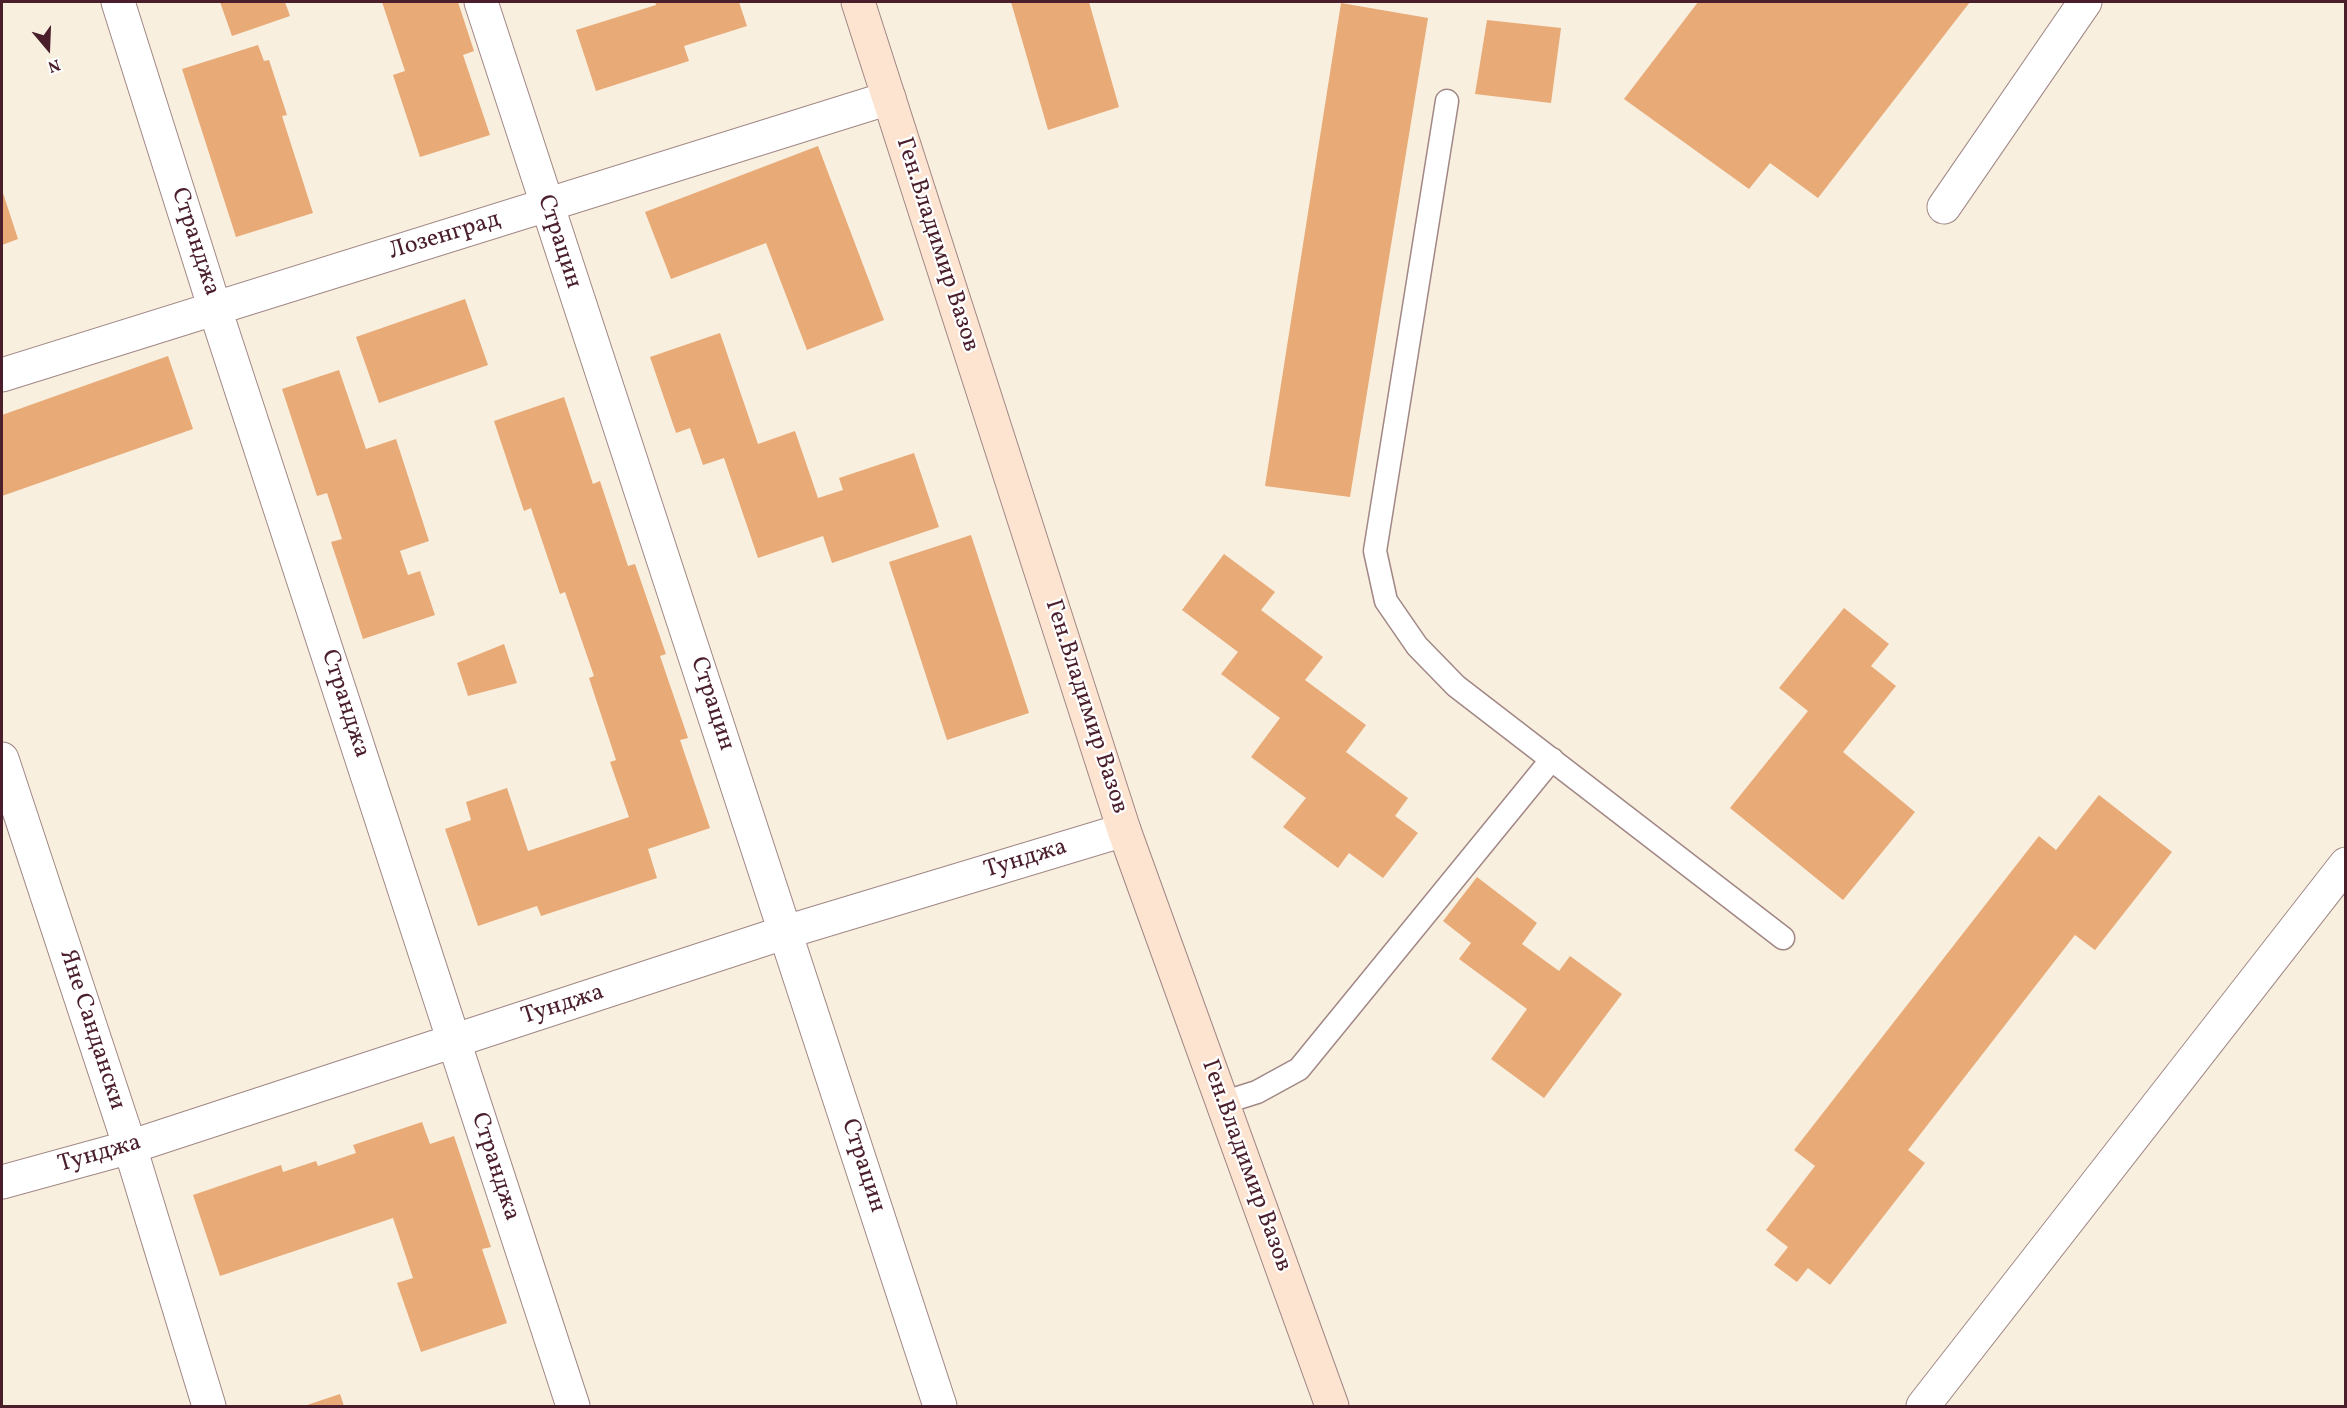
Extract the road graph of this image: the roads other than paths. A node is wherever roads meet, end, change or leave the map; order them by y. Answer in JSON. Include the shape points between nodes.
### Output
{"nodes":[{"id":1,"x":118,"y":2,"type":"edge"},
{"id":2,"x":481,"y":2,"type":"edge"},
{"id":3,"x":858,"y":2,"type":"edge"},
{"id":4,"x":2085,"y":2,"type":"edge"},
{"id":5,"x":889,"y":98,"type":"junction"},
{"id":6,"x":1447,"y":100,"type":"dead end"},
{"id":7,"x":546,"y":205,"type":"junction"},
{"id":8,"x":1944,"y":207,"type":"dead end"},
{"id":9,"x":215,"y":309,"type":"junction"},
{"id":10,"x":2,"y":375,"type":"edge"},
{"id":11,"x":2,"y":759,"type":"edge"},
{"id":12,"x":1552,"y":759,"type":"junction"},
{"id":13,"x":1124,"y":830,"type":"junction"},
{"id":14,"x":2346,"y":864,"type":"edge"},
{"id":15,"x":786,"y":932,"type":"junction"},
{"id":16,"x":1783,"y":938,"type":"dead end"},
{"id":17,"x":453,"y":1042,"type":"junction"},
{"id":18,"x":1222,"y":1103,"type":"junction"},
{"id":19,"x":130,"y":1147,"type":"junction"},
{"id":20,"x":2,"y":1182,"type":"edge"},
{"id":21,"x":1938,"y":1401,"type":"edge"},
{"id":22,"x":209,"y":1407,"type":"edge"},
{"id":23,"x":573,"y":1407,"type":"edge"},
{"id":24,"x":940,"y":1407,"type":"edge"},
{"id":25,"x":1332,"y":1407,"type":"edge"}],
"edges":[{"from":1,"to":9,"type":"street","name":"Странджа"},
{"from":2,"to":7,"type":"street","name":"Страцин"},
{"from":3,"to":5,"type":"street","name":"Ген.Владимир Вазов"},
{"from":4,"to":8,"type":"street"},
{"from":5,"to":7,"type":"street","name":"Лозенград"},
{"from":5,"to":13,"type":"street","name":"Ген.Владимир Вазов"},
{"from":6,"to":12,"type":"lane","via":[[1375,551],[1386,601],[1417,646],[1456,686]]},
{"from":7,"to":9,"type":"street","name":"Лозенград"},
{"from":7,"to":15,"type":"street","name":"Страцин"},
{"from":9,"to":10,"type":"street","name":"Лозенград"},
{"from":9,"to":17,"type":"street","name":"Странджа"},
{"from":11,"to":19,"type":"street","name":"Яне Сандански"},
{"from":12,"to":16,"type":"lane"},
{"from":12,"to":18,"type":"lane","via":[[1299,1069],[1257,1092]]},
{"from":13,"to":15,"type":"street","name":"Тунджа"},
{"from":13,"to":18,"type":"street","name":"Ген.Владимир Вазов"},
{"from":14,"to":21,"type":"street"},
{"from":15,"to":17,"type":"street","name":"Тунджа"},
{"from":15,"to":24,"type":"street","name":"Страцин"},
{"from":17,"to":19,"type":"street","name":"Тунджа"},
{"from":17,"to":23,"type":"street","name":"Странджа"},
{"from":18,"to":25,"type":"street","name":"Ген.Владимир Вазов"},
{"from":19,"to":20,"type":"street","name":"Тунджа"},
{"from":19,"to":22,"type":"street","name":"Яне Сандански"}]}
